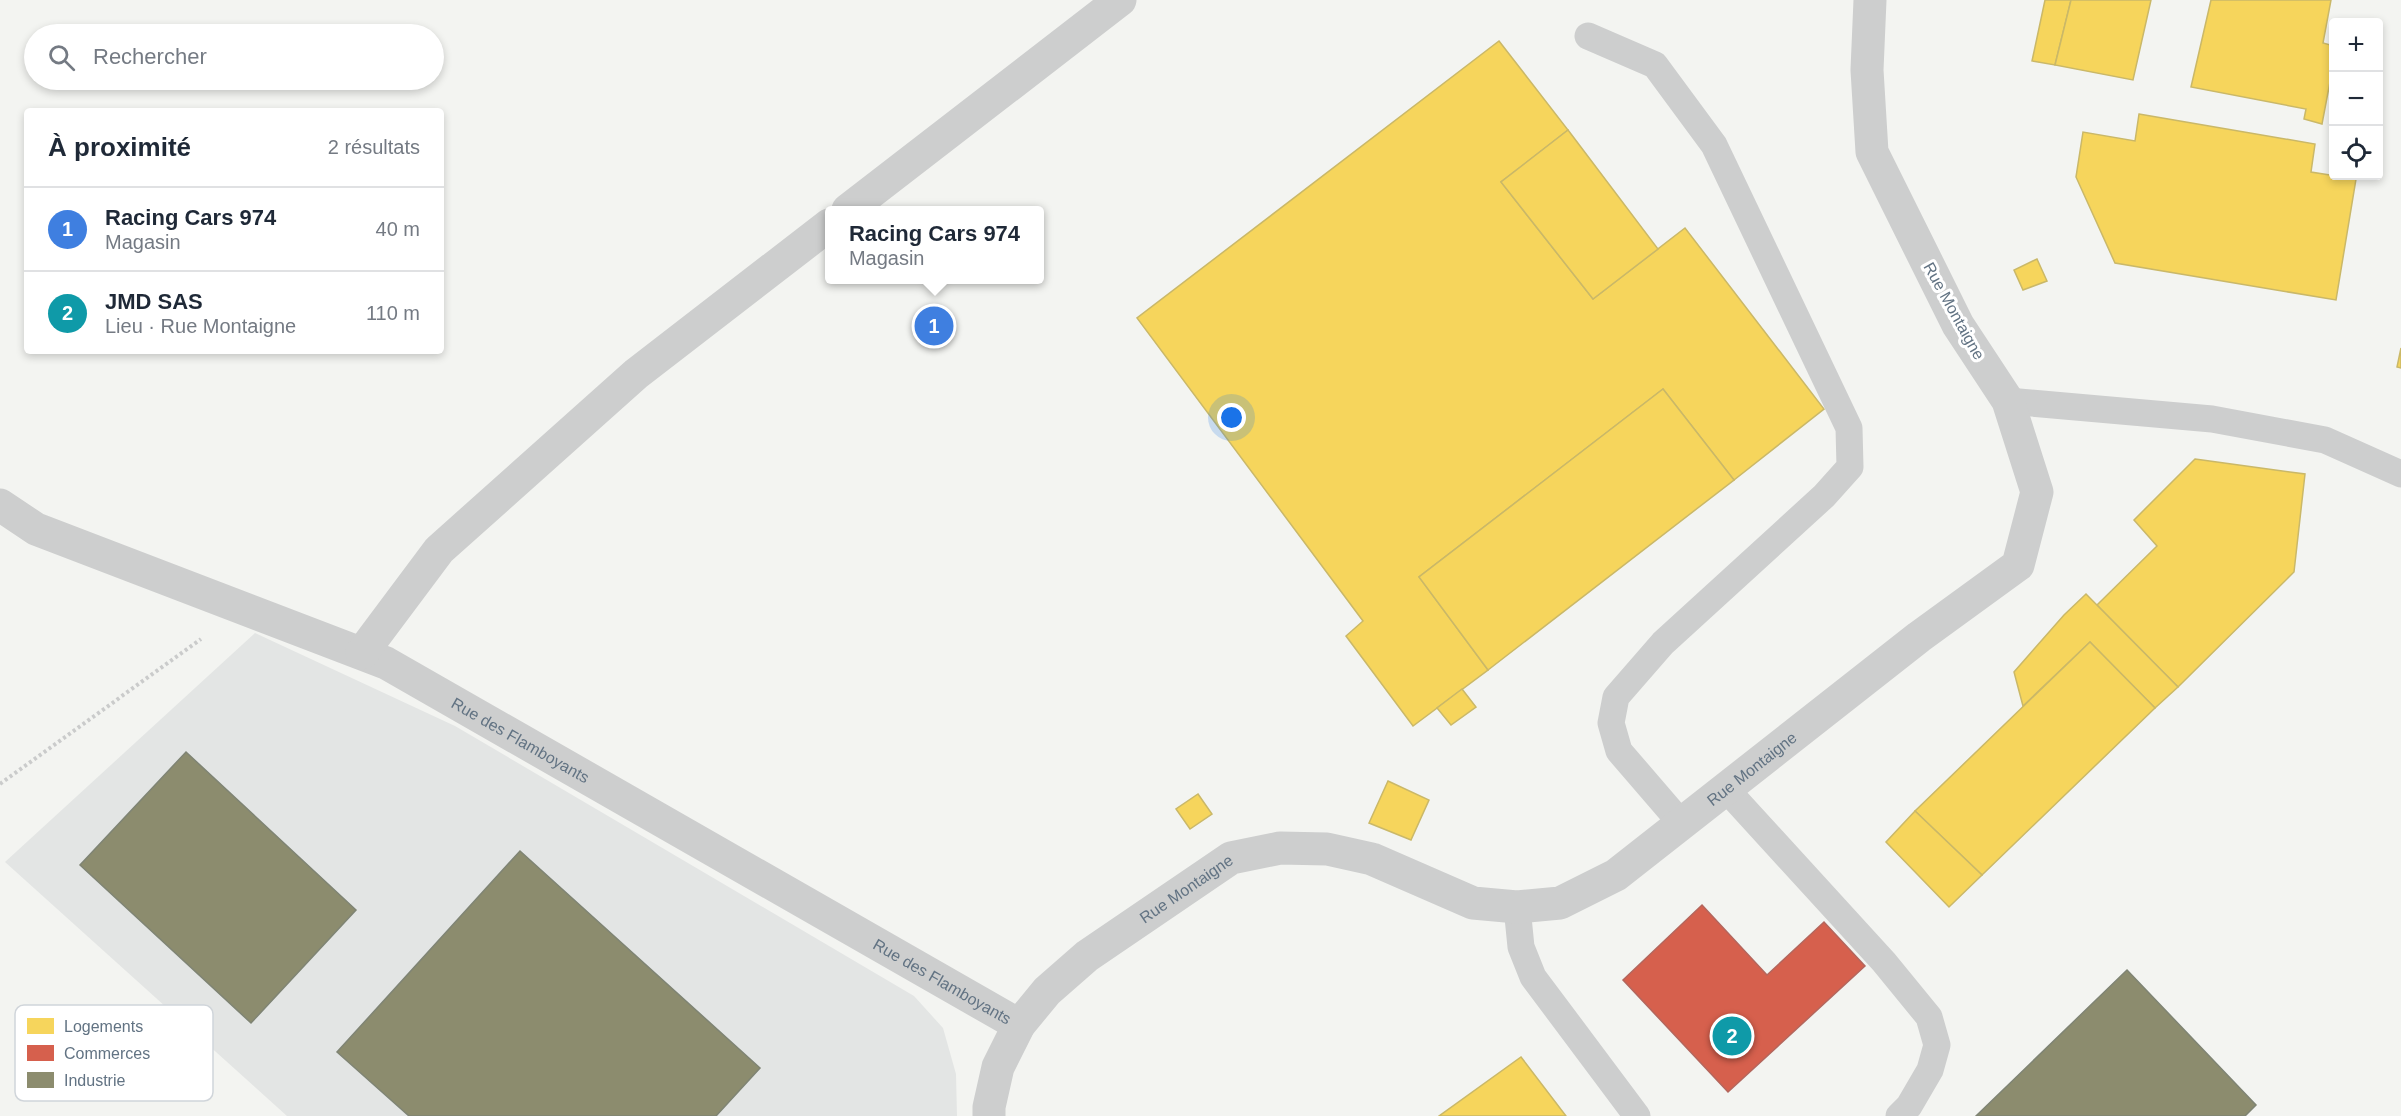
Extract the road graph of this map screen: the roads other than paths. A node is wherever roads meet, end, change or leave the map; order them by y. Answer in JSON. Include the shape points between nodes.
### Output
{"nodes":[{"id":1,"x":1120,"y":0,"type":"edge"},
{"id":2,"x":1870,"y":0,"type":"edge"},
{"id":3,"x":1588,"y":36,"type":"dead end"},
{"id":4,"x":853,"y":206,"type":"edge"},
{"id":5,"x":825,"y":228,"type":"edge"},
{"id":6,"x":2008,"y":401,"type":"junction"},
{"id":7,"x":2401,"y":474,"type":"edge"},
{"id":8,"x":0,"y":505,"type":"edge"},
{"id":9,"x":362,"y":652,"type":"junction"},
{"id":10,"x":1725,"y":788,"type":"junction"},
{"id":11,"x":1681,"y":823,"type":"junction"},
{"id":12,"x":1517,"y":908,"type":"junction"},
{"id":13,"x":1018,"y":1025,"type":"junction"},
{"id":14,"x":989,"y":1116,"type":"edge"},
{"id":15,"x":1636,"y":1116,"type":"edge"},
{"id":16,"x":1899,"y":1116,"type":"edge"}],
"edges":[{"from":1,"to":4,"type":"street"},
{"from":2,"to":6,"type":"street","name":"Rue Montaigne","via":[[1867,70],[1872,152],[1958,325]]},
{"from":3,"to":11,"type":"lane","via":[[1654,65],[1714,145],[1849,428],[1850,466],[1824,496],[1663,643],[1616,697],[1611,723],[1620,751]]},
{"from":5,"to":9,"type":"street","via":[[636,374],[440,550]]},
{"from":6,"to":7,"type":"lane","via":[[2212,419],[2325,440]]},
{"from":6,"to":10,"type":"street","name":"Rue Montaigne","via":[[2037,492],[2018,565]]},
{"from":8,"to":9,"type":"street","name":"Rue des Flamboyants","via":[[36,529]]},
{"from":9,"to":13,"type":"street","name":"Rue des Flamboyants","via":[[397,668]]},
{"from":10,"to":11,"type":"street","name":"Rue Montaigne"},
{"from":10,"to":16,"type":"lane","via":[[1929,1017],[1937,1045],[1930,1070]]},
{"from":11,"to":12,"type":"street","name":"Rue Montaigne","via":[[1616,875],[1560,903]]},
{"from":12,"to":13,"type":"street","name":"Rue Montaigne","via":[[1473,903],[1372,859],[1327,849],[1280,848],[1231,858],[1087,956],[1047,991]]},
{"from":12,"to":15,"type":"lane","via":[[1521,947],[1533,977]]},
{"from":13,"to":14,"type":"street","name":"Rue Montaigne","via":[[998,1067]]}]}
